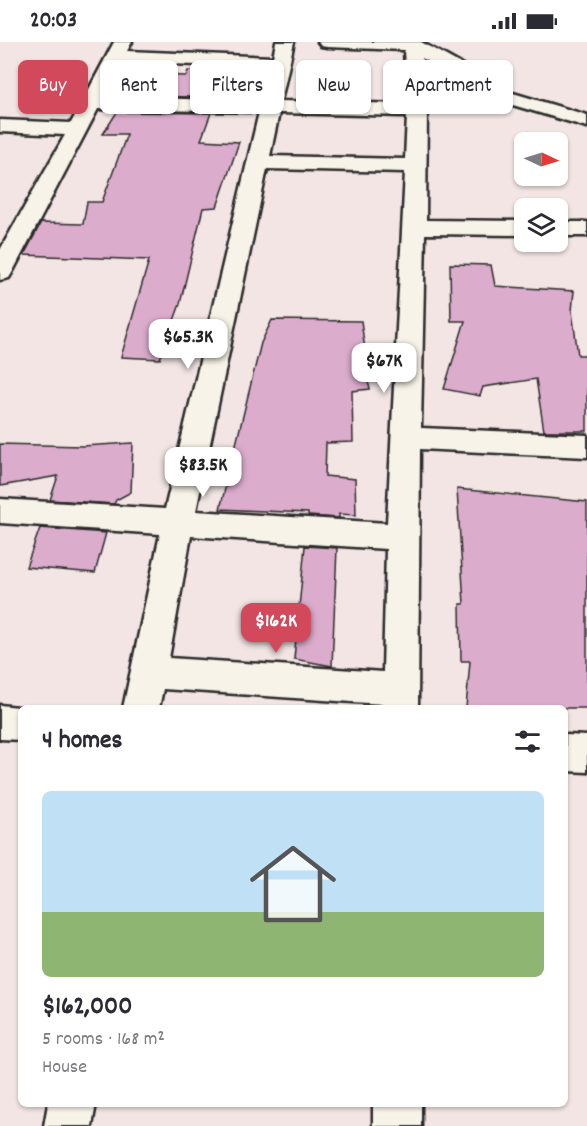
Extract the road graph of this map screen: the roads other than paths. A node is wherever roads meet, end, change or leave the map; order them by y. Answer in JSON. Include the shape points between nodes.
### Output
{"nodes":[{"id":1,"x":327,"y":42,"type":"edge"},
{"id":2,"x":412,"y":43,"type":"edge"},
{"id":3,"x":119,"y":49,"type":"edge"},
{"id":4,"x":282,"y":53,"type":"edge"},
{"id":5,"x":413,"y":60,"type":"edge"},
{"id":6,"x":93,"y":103,"type":"junction"},
{"id":7,"x":190,"y":105,"type":"edge"},
{"id":8,"x":284,"y":107,"type":"edge"},
{"id":9,"x":383,"y":109,"type":"edge"},
{"id":10,"x":267,"y":114,"type":"edge"},
{"id":11,"x":417,"y":114,"type":"edge"},
{"id":12,"x":587,"y":121,"type":"edge"},
{"id":13,"x":0,"y":126,"type":"edge"},
{"id":14,"x":77,"y":129,"type":"junction"},
{"id":15,"x":257,"y":162,"type":"junction"},
{"id":16,"x":414,"y":166,"type":"junction"},
{"id":17,"x":414,"y":227,"type":"junction"},
{"id":18,"x":514,"y":228,"type":"edge"},
{"id":19,"x":568,"y":229,"type":"edge"},
{"id":20,"x":587,"y":229,"type":"edge"},
{"id":21,"x":0,"y":273,"type":"edge"},
{"id":22,"x":405,"y":438,"type":"junction"},
{"id":23,"x":587,"y":446,"type":"edge"},
{"id":24,"x":0,"y":511,"type":"edge"},
{"id":25,"x":178,"y":521,"type":"junction"},
{"id":26,"x":402,"y":537,"type":"junction"},
{"id":27,"x":148,"y":672,"type":"junction"},
{"id":28,"x":400,"y":698,"type":"edge"},
{"id":29,"x":142,"y":705,"type":"edge"},
{"id":30,"x":0,"y":722,"type":"edge"},
{"id":31,"x":18,"y":723,"type":"edge"},
{"id":32,"x":568,"y":753,"type":"edge"},
{"id":33,"x":587,"y":754,"type":"edge"},
{"id":34,"x":71,"y":1107,"type":"edge"},
{"id":35,"x":397,"y":1107,"type":"edge"},
{"id":36,"x":68,"y":1126,"type":"edge"},
{"id":37,"x":397,"y":1126,"type":"edge"}],
"edges":[{"from":1,"to":2,"type":"street"},
{"from":2,"to":5,"type":"street"},
{"from":2,"to":12,"type":"street","via":[[506,98]]},
{"from":3,"to":4,"type":"street"},
{"from":3,"to":6,"type":"street"},
{"from":6,"to":7,"type":"street"},
{"from":6,"to":14,"type":"street"},
{"from":8,"to":9,"type":"street"},
{"from":10,"to":15,"type":"street"},
{"from":11,"to":16,"type":"street"},
{"from":13,"to":14,"type":"street"},
{"from":14,"to":21,"type":"street"},
{"from":15,"to":16,"type":"street"},
{"from":15,"to":25,"type":"street"},
{"from":16,"to":17,"type":"street"},
{"from":17,"to":18,"type":"street"},
{"from":17,"to":22,"type":"street"},
{"from":19,"to":20,"type":"street"},
{"from":22,"to":23,"type":"street"},
{"from":22,"to":26,"type":"street"},
{"from":24,"to":25,"type":"street"},
{"from":25,"to":26,"type":"street"},
{"from":25,"to":27,"type":"street"},
{"from":26,"to":28,"type":"street"},
{"from":27,"to":28,"type":"street"},
{"from":27,"to":29,"type":"street"},
{"from":30,"to":31,"type":"street"},
{"from":32,"to":33,"type":"street"},
{"from":34,"to":36,"type":"street"},
{"from":35,"to":37,"type":"street"}]}
